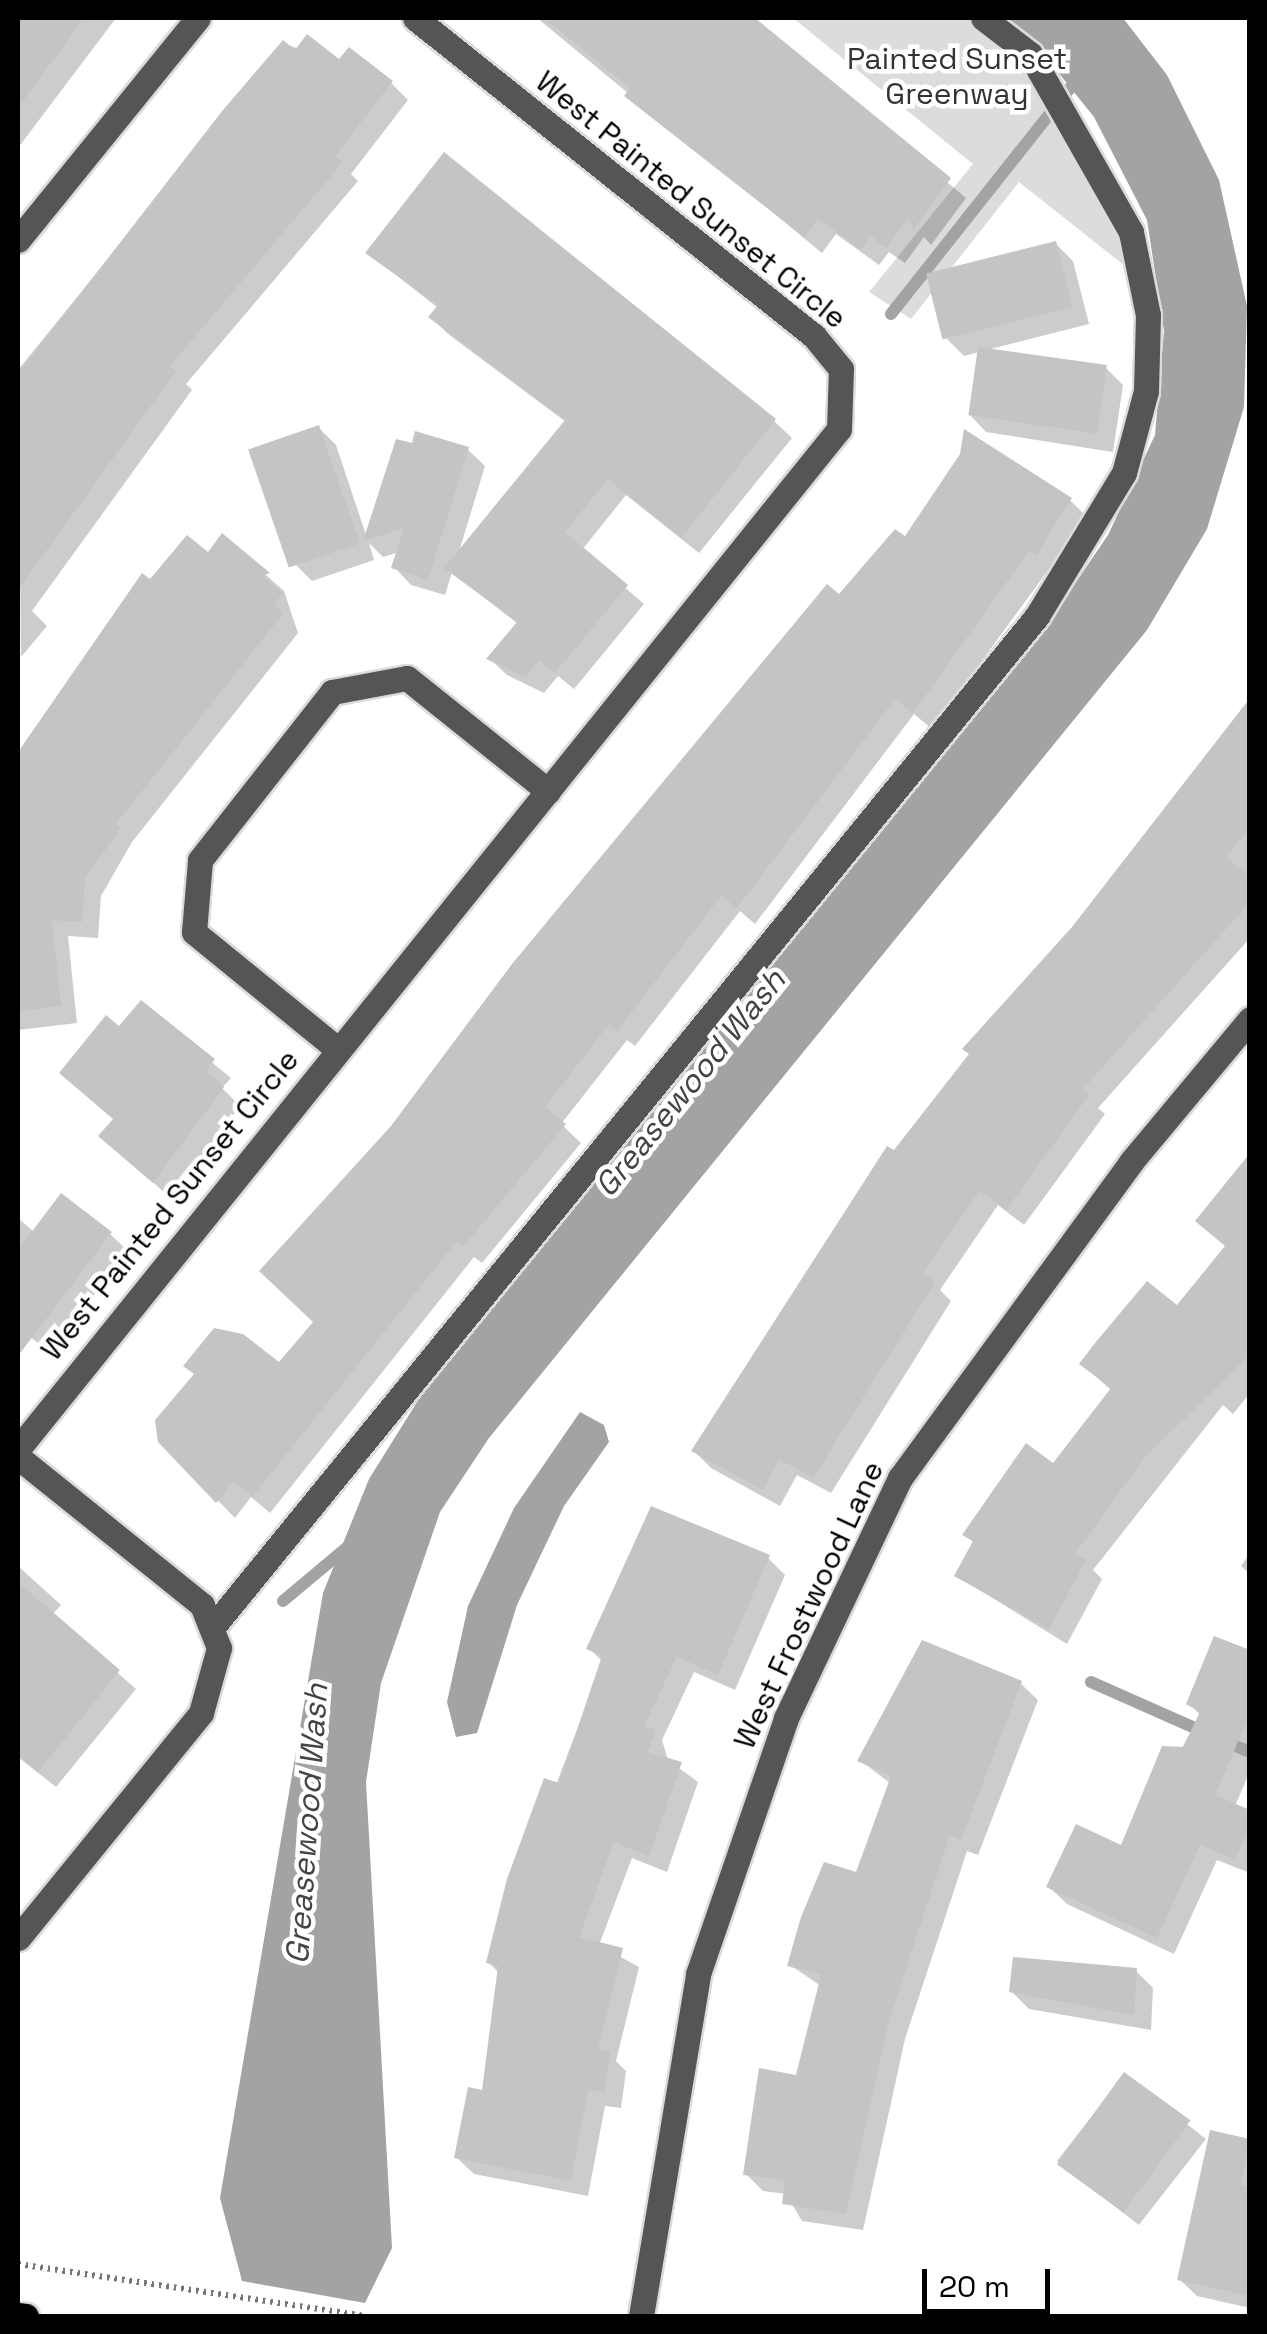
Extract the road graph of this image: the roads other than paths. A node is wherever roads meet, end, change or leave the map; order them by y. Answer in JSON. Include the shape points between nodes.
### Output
{"nodes":[{"id":1,"x":198,"y":18,"type":"edge"},
{"id":2,"x":415,"y":18,"type":"edge"},
{"id":3,"x":983,"y":18,"type":"edge"},
{"id":4,"x":18,"y":240,"type":"edge"},
{"id":5,"x":548,"y":791,"type":"junction"},
{"id":6,"x":1250,"y":1018,"type":"edge"},
{"id":7,"x":336,"y":1048,"type":"junction"},
{"id":8,"x":18,"y":1449,"type":"edge"},
{"id":9,"x":18,"y":1456,"type":"edge"},
{"id":10,"x":212,"y":1628,"type":"junction"},
{"id":11,"x":18,"y":1938,"type":"edge"},
{"id":12,"x":18,"y":2315,"type":"edge"},
{"id":13,"x":26,"y":2316,"type":"edge"},
{"id":14,"x":641,"y":2316,"type":"edge"}],
"edges":[{"from":1,"to":4,"type":"street"},
{"from":2,"to":5,"type":"street","name":"West Painted Sunset Circle","via":[[814,336],[842,369],[857,401],[808,474]]},
{"from":3,"to":10,"type":"street","via":[[1030,54],[1131,232],[1148,315],[1146,391],[1124,472],[1037,616]]},
{"from":5,"to":7,"type":"street","name":"West Painted Sunset Circle"},
{"from":5,"to":7,"type":"street","name":"West Painted Sunset Circle","via":[[407,678],[332,692],[200,860],[194,932]]},
{"from":6,"to":14,"type":"street","name":"West Frostwood Lane","via":[[1131,1162],[900,1478],[786,1718],[698,1974]]},
{"from":7,"to":8,"type":"street","name":"West Painted Sunset Circle"},
{"from":9,"to":10,"type":"street","via":[[155,1562],[202,1605]]},
{"from":10,"to":11,"type":"street","via":[[220,1648],[201,1713]]},
{"from":12,"to":13,"type":"main road"}]}
